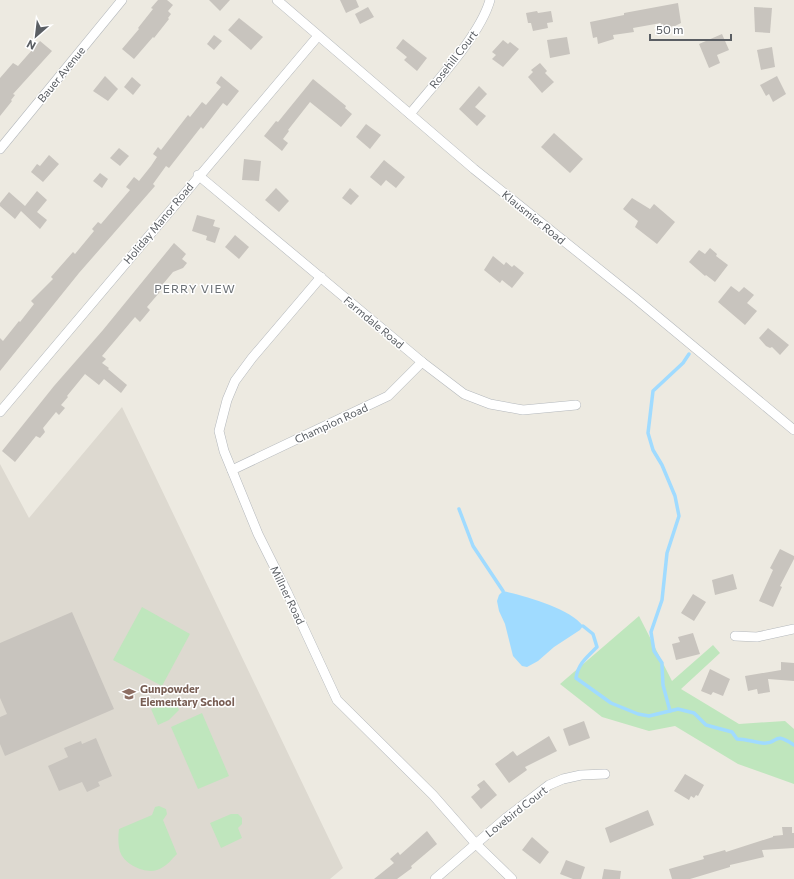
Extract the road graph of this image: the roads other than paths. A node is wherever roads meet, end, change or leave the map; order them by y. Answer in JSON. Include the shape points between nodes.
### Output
{"nodes":[{"id":1,"x":122,"y":0,"type":"edge"},
{"id":2,"x":277,"y":0,"type":"edge"},
{"id":3,"x":490,"y":0,"type":"edge"},
{"id":4,"x":318,"y":36,"type":"junction"},
{"id":5,"x":410,"y":114,"type":"junction"},
{"id":6,"x":0,"y":149,"type":"edge"},
{"id":7,"x":198,"y":175,"type":"junction"},
{"id":8,"x":321,"y":277,"type":"junction"},
{"id":9,"x":422,"y":362,"type":"junction"},
{"id":10,"x":576,"y":405,"type":"dead end"},
{"id":11,"x":0,"y":412,"type":"edge"},
{"id":12,"x":794,"y":430,"type":"edge"},
{"id":13,"x":232,"y":470,"type":"junction"},
{"id":14,"x":794,"y":629,"type":"edge"},
{"id":15,"x":735,"y":636,"type":"dead end"},
{"id":16,"x":605,"y":774,"type":"dead end"},
{"id":17,"x":476,"y":844,"type":"junction"},
{"id":18,"x":435,"y":879,"type":"edge"},
{"id":19,"x":512,"y":879,"type":"edge"}],
"edges":[{"from":1,"to":6,"type":"street","name":"Bauer Avenue"},
{"from":2,"to":4,"type":"street","name":"Klausmier Road"},
{"from":3,"to":5,"type":"street","name":"Rosehill Court","via":[[473,35]]},
{"from":4,"to":5,"type":"street","name":"Klausmier Road"},
{"from":4,"to":7,"type":"street","name":"Holiday Manor Road"},
{"from":5,"to":12,"type":"street","name":"Klausmier Road"},
{"from":7,"to":8,"type":"street","name":"Farmdale Road"},
{"from":7,"to":11,"type":"street","name":"Holiday Manor Road"},
{"from":8,"to":9,"type":"street","name":"Farmdale Road"},
{"from":8,"to":13,"type":"street","name":"Millner Road","via":[[235,381],[219,431]]},
{"from":9,"to":10,"type":"street","name":"Farmdale Road","via":[[464,394],[490,404],[523,410]]},
{"from":9,"to":13,"type":"street","name":"Champion Road","via":[[388,396]]},
{"from":13,"to":17,"type":"street","name":"Millner Road","via":[[258,534],[337,700],[432,795]]},
{"from":14,"to":15,"type":"street","via":[[757,637]]},
{"from":16,"to":17,"type":"street","name":"Lovebird Court","via":[[581,775],[549,785]]},
{"from":17,"to":18,"type":"street","name":"Lovebird Court"},
{"from":17,"to":19,"type":"street","name":"Millner Road"}]}
